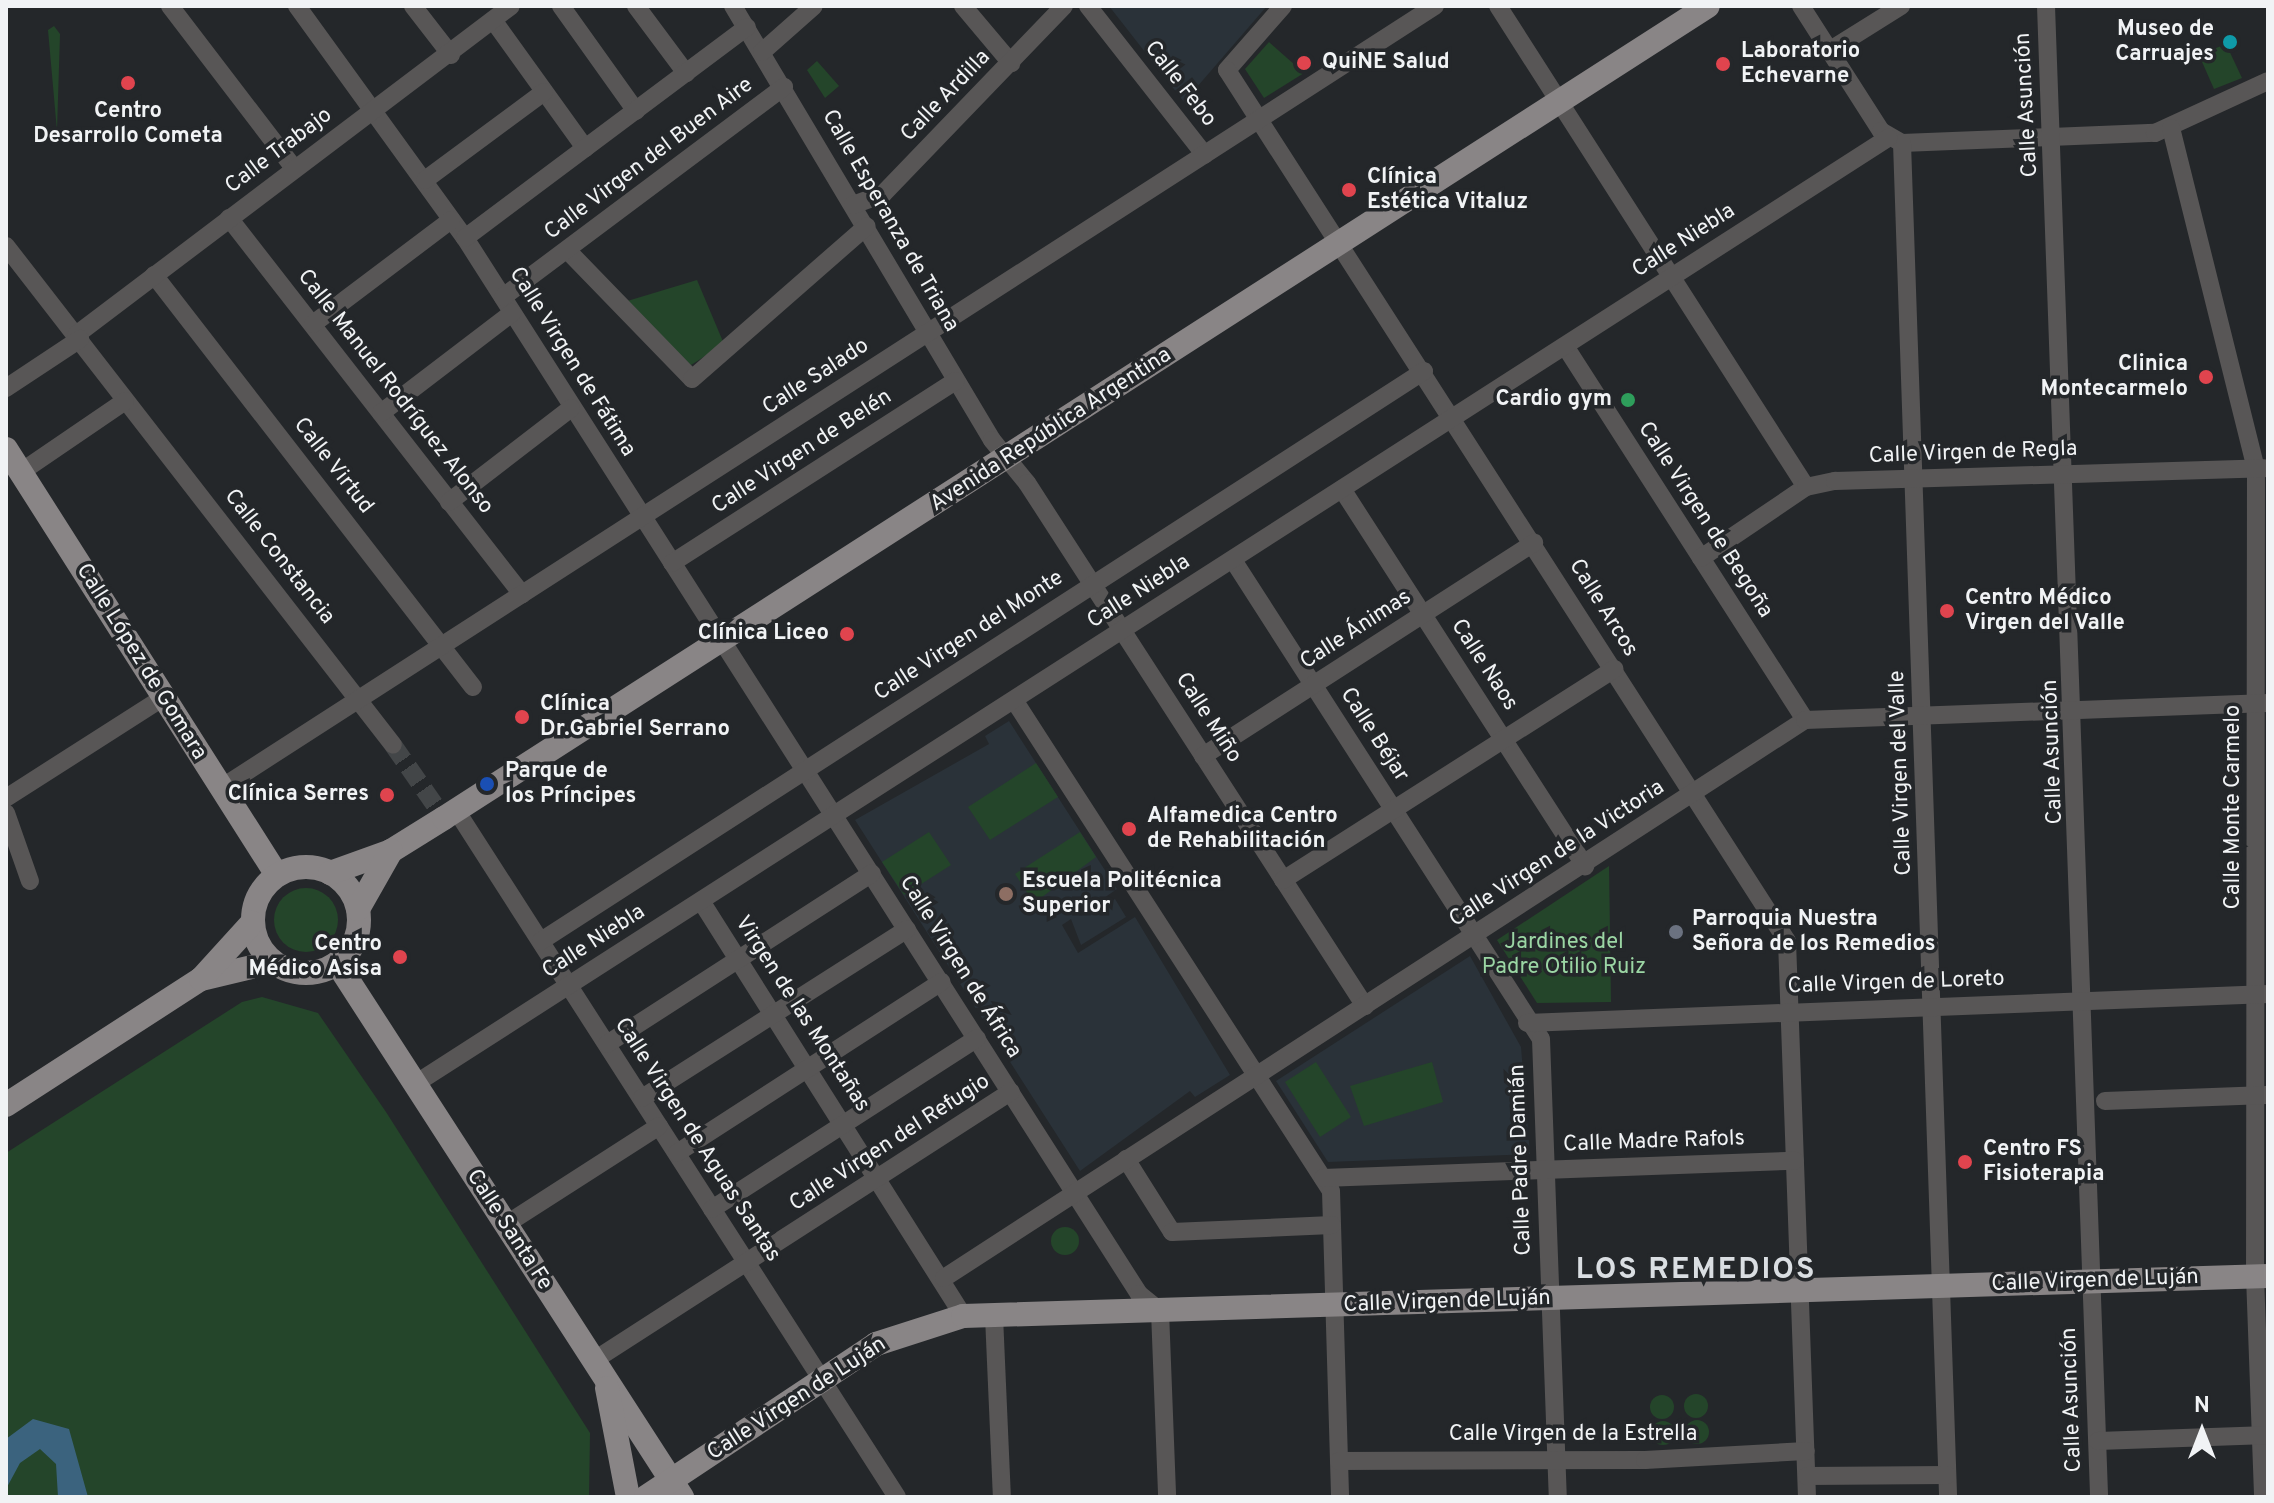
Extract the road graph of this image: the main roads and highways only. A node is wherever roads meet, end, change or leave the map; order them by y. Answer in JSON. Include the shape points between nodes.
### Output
{"nodes":[{"id":1,"x":1708,"y":6,"type":"edge"},
{"id":2,"x":6,"y":449,"type":"edge"},
{"id":3,"x":391,"y":851,"type":"junction"},
{"id":4,"x":330,"y":873,"type":"junction"},
{"id":5,"x":277,"y":875,"type":"junction"},
{"id":6,"x":358,"y":909,"type":"junction"},
{"id":7,"x":252,"y":923,"type":"junction"},
{"id":8,"x":273,"y":962,"type":"junction"},
{"id":9,"x":337,"y":963,"type":"junction"},
{"id":10,"x":201,"y":979,"type":"junction"},
{"id":11,"x":6,"y":1105,"type":"edge"},
{"id":12,"x":2262,"y":1276,"type":"edge"},
{"id":13,"x":607,"y":1382,"type":"junction"},
{"id":14,"x":677,"y":1488,"type":"edge"},
{"id":15,"x":628,"y":1497,"type":"edge"},
{"id":16,"x":646,"y":1497,"type":"edge"}],
"edges":[{"from":1,"to":3,"type":"main road","name":"Avenida República Argentina","via":[[725,642]]},
{"from":2,"to":5,"type":"main road","name":"Calle López de Gomara"},
{"from":3,"to":4,"type":"main road","name":"Avenida República Argentina"},
{"from":3,"to":6,"type":"main road","name":"Avenida República Argentina"},
{"from":4,"to":5,"type":"main road","via":[[294,868]]},
{"from":4,"to":6,"type":"main road"},
{"from":5,"to":7,"type":"main road","via":[[255,904]]},
{"from":6,"to":9,"type":"main road","via":[[358,930]]},
{"from":7,"to":8,"type":"main road"},
{"from":7,"to":10,"type":"main road"},
{"from":8,"to":9,"type":"main road","via":[[305,973]]},
{"from":8,"to":10,"type":"main road"},
{"from":9,"to":13,"type":"main road","name":"Calle Santa Fe"},
{"from":10,"to":11,"type":"main road"},
{"from":12,"to":14,"type":"main road","name":"Calle Virgen de Luján","via":[[963,1316],[876,1344]]},
{"from":13,"to":14,"type":"main road","name":"Calle Santa Fe"},
{"from":13,"to":15,"type":"main road"},
{"from":14,"to":16,"type":"main road","name":"Calle Virgen de Luján"}]}
